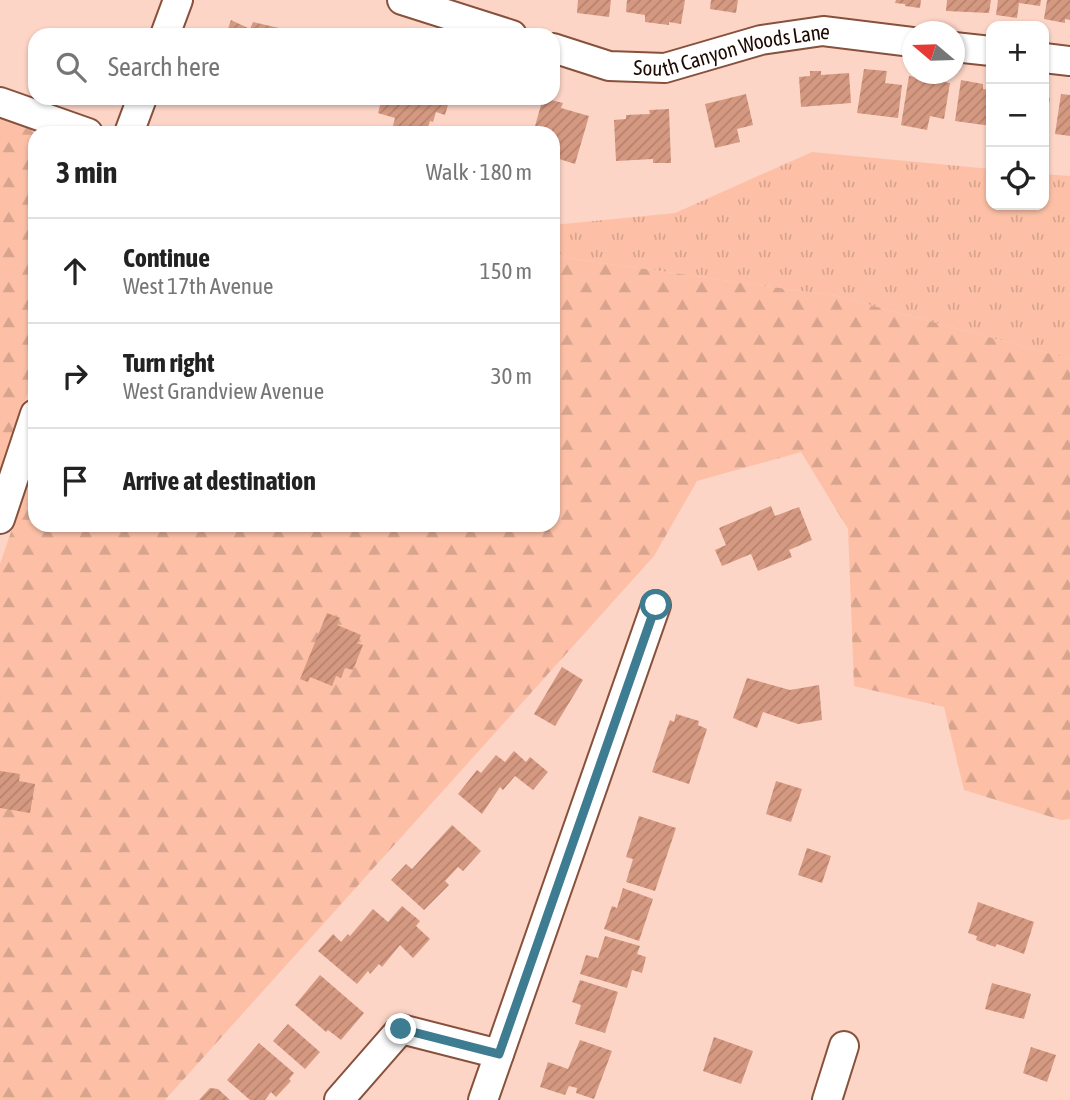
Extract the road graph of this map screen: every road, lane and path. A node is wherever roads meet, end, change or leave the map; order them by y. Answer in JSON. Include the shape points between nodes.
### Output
{"nodes":[{"id":1,"x":178,"y":0,"type":"edge"},
{"id":2,"x":402,"y":0,"type":"edge"},
{"id":3,"x":168,"y":28,"type":"edge"},
{"id":4,"x":490,"y":28,"type":"edge"},
{"id":5,"x":902,"y":40,"type":"edge"},
{"id":6,"x":965,"y":48,"type":"edge"},
{"id":7,"x":560,"y":50,"type":"edge"},
{"id":8,"x":986,"y":50,"type":"edge"},
{"id":9,"x":1049,"y":59,"type":"edge"},
{"id":10,"x":1070,"y":61,"type":"edge"},
{"id":11,"x":0,"y":102,"type":"edge"},
{"id":12,"x":139,"y":105,"type":"edge"},
{"id":13,"x":68,"y":126,"type":"edge"},
{"id":14,"x":132,"y":126,"type":"edge"},
{"id":15,"x":28,"y":435,"type":"edge"},
{"id":16,"x":0,"y":519,"type":"edge"},
{"id":17,"x":656,"y":605,"type":"dead end"},
{"id":18,"x":844,"y":1046,"type":"dead end"},
{"id":19,"x":499,"y":1054,"type":"junction"},
{"id":20,"x":339,"y":1100,"type":"edge"},
{"id":21,"x":483,"y":1100,"type":"edge"},
{"id":22,"x":827,"y":1100,"type":"edge"}],
"edges":[{"from":1,"to":3,"type":"street"},
{"from":2,"to":4,"type":"street"},
{"from":5,"to":7,"type":"street","name":"South Canyon Woods Lane","via":[[823,31],[761,40],[665,68],[609,66]]},
{"from":6,"to":8,"type":"street"},
{"from":9,"to":10,"type":"street"},
{"from":11,"to":13,"type":"street"},
{"from":12,"to":14,"type":"street"},
{"from":15,"to":16,"type":"street"},
{"from":17,"to":19,"type":"street"},
{"from":18,"to":22,"type":"street"},
{"from":19,"to":20,"type":"street","via":[[401,1029]]},
{"from":19,"to":21,"type":"street"}]}
